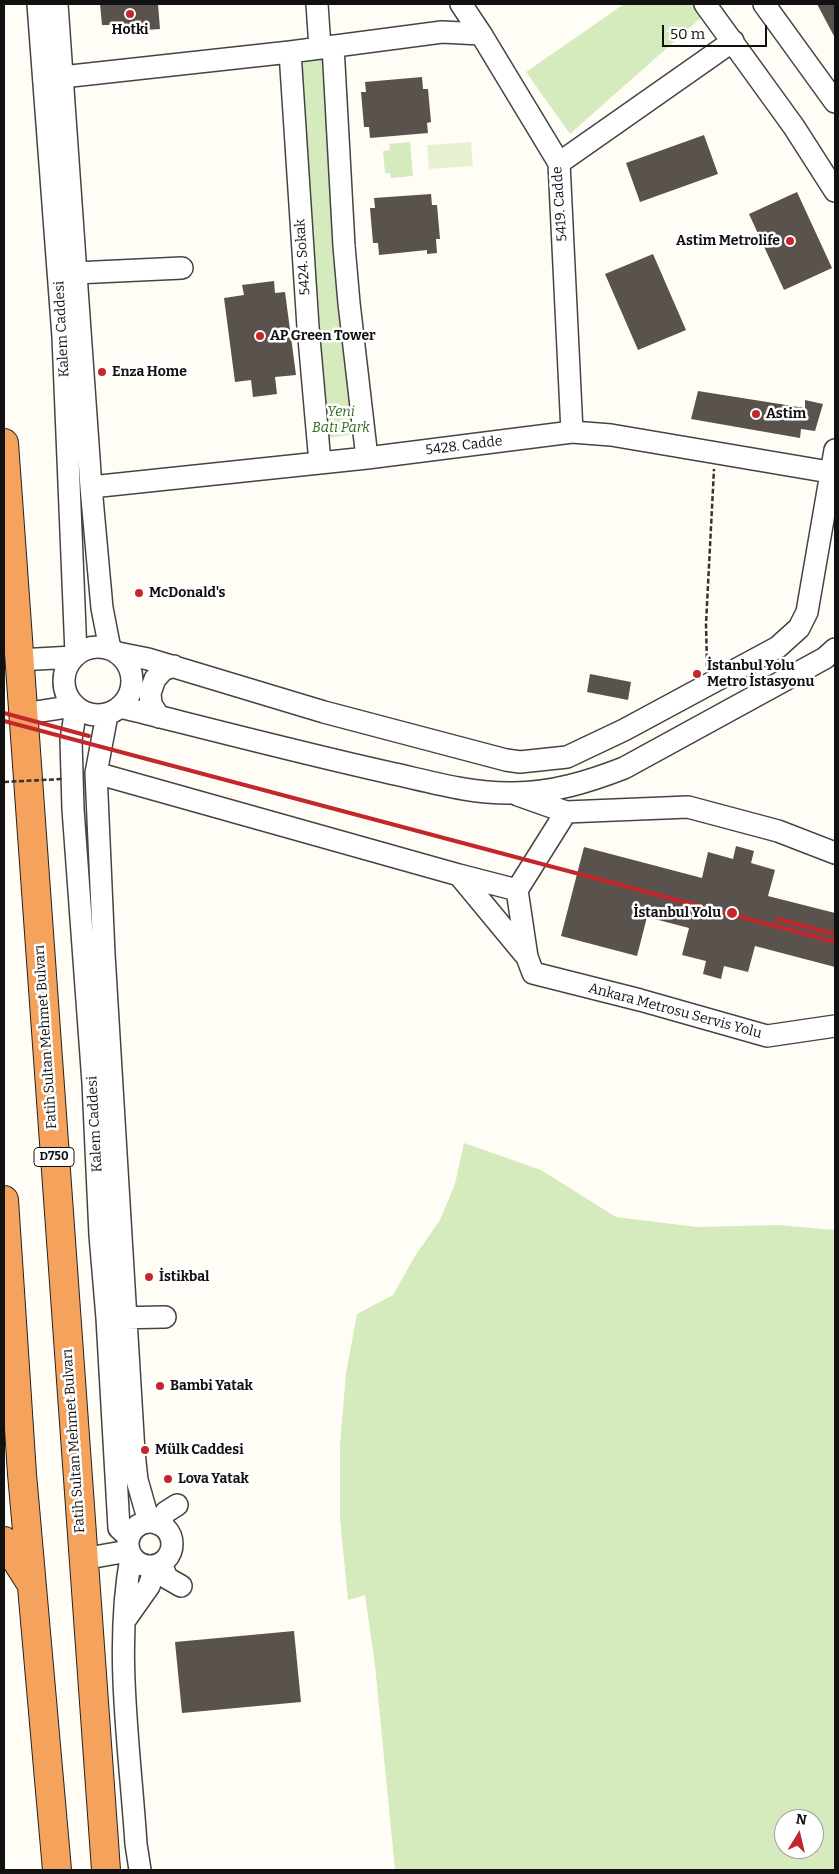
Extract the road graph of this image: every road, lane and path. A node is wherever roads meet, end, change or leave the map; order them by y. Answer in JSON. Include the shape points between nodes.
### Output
{"nodes":[{"id":1,"x":38,"y":4,"type":"edge"},
{"id":2,"x":57,"y":4,"type":"edge"},
{"id":3,"x":317,"y":4,"type":"edge"},
{"id":4,"x":461,"y":4,"type":"edge"},
{"id":5,"x":705,"y":4,"type":"edge"},
{"id":6,"x":764,"y":4,"type":"edge"},
{"id":7,"x":481,"y":34,"type":"junction"},
{"id":8,"x":733,"y":41,"type":"junction"},
{"id":9,"x":327,"y":47,"type":"junction"},
{"id":10,"x":290,"y":52,"type":"junction"},
{"id":11,"x":62,"y":77,"type":"junction"},
{"id":12,"x":835,"y":102,"type":"edge"},
{"id":13,"x":559,"y":163,"type":"junction"},
{"id":14,"x":835,"y":191,"type":"edge"},
{"id":15,"x":182,"y":268,"type":"dead end"},
{"id":16,"x":75,"y":274,"type":"junction"},
{"id":17,"x":572,"y":432,"type":"junction"},
{"id":18,"x":4,"y":443,"type":"edge"},
{"id":19,"x":835,"y":450,"type":"edge"},
{"id":20,"x":714,"y":452,"type":"junction"},
{"id":21,"x":367,"y":458,"type":"junction"},
{"id":22,"x":320,"y":463,"type":"junction"},
{"id":23,"x":833,"y":472,"type":"edge"},
{"id":24,"x":91,"y":487,"type":"junction"},
{"id":25,"x":835,"y":649,"type":"edge"},
{"id":26,"x":114,"y":651,"type":"junction"},
{"id":27,"x":75,"y":656,"type":"junction"},
{"id":28,"x":19,"y":660,"type":"junction"},
{"id":29,"x":174,"y":666,"type":"junction"},
{"id":30,"x":701,"y":669,"type":"dead end"},
{"id":31,"x":75,"y":707,"type":"junction"},
{"id":32,"x":114,"y":711,"type":"junction"},
{"id":33,"x":23,"y":714,"type":"junction"},
{"id":34,"x":159,"y":717,"type":"junction"},
{"id":35,"x":96,"y":773,"type":"junction"},
{"id":36,"x":63,"y":779,"type":"dead end"},
{"id":37,"x":4,"y":782,"type":"edge"},
{"id":38,"x":514,"y":793,"type":"junction"},
{"id":39,"x":566,"y":812,"type":"junction"},
{"id":40,"x":835,"y":853,"type":"edge"},
{"id":41,"x":459,"y":875,"type":"junction"},
{"id":42,"x":517,"y":890,"type":"junction"},
{"id":43,"x":527,"y":957,"type":"junction"},
{"id":44,"x":835,"y":1026,"type":"edge"},
{"id":45,"x":4,"y":1200,"type":"edge"},
{"id":46,"x":5,"y":1257,"type":"edge"},
{"id":47,"x":165,"y":1317,"type":"dead end"},
{"id":48,"x":116,"y":1318,"type":"junction"},
{"id":49,"x":177,"y":1506,"type":"dead end"},
{"id":50,"x":154,"y":1523,"type":"junction"},
{"id":51,"x":4,"y":1541,"type":"edge"},
{"id":52,"x":129,"y":1548,"type":"junction"},
{"id":53,"x":83,"y":1559,"type":"junction"},
{"id":54,"x":158,"y":1565,"type":"junction"},
{"id":55,"x":32,"y":1586,"type":"junction"},
{"id":56,"x":181,"y":1586,"type":"dead end"},
{"id":57,"x":125,"y":1620,"type":"junction"},
{"id":58,"x":57,"y":1870,"type":"edge"},
{"id":59,"x":106,"y":1870,"type":"edge"},
{"id":60,"x":140,"y":1870,"type":"edge"}],
"edges":[{"from":1,"to":27,"type":"street","name":"Kalem Caddesi","via":[[63,337]]},
{"from":2,"to":11,"type":"street","name":"Kalem Caddesi"},
{"from":3,"to":9,"type":"street"},
{"from":4,"to":7,"type":"street","name":"5419. Cadde"},
{"from":5,"to":8,"type":"street"},
{"from":6,"to":12,"type":"street"},
{"from":7,"to":9,"type":"street","via":[[442,32]]},
{"from":7,"to":13,"type":"street","name":"5419. Cadde"},
{"from":8,"to":13,"type":"street"},
{"from":8,"to":14,"type":"street"},
{"from":9,"to":10,"type":"street"},
{"from":9,"to":21,"type":"street","via":[[349,303]]},
{"from":10,"to":11,"type":"street"},
{"from":10,"to":22,"type":"street","name":"5424. Sokak"},
{"from":11,"to":16,"type":"street","name":"Kalem Caddesi"},
{"from":13,"to":17,"type":"street","name":"5419. Cadde"},
{"from":15,"to":16,"type":"street"},
{"from":16,"to":24,"type":"street","name":"Kalem Caddesi"},
{"from":17,"to":20,"type":"street","name":"5428. Cadde"},
{"from":17,"to":21,"type":"street","name":"5428. Cadde"},
{"from":18,"to":28,"type":"highway","name":"Fatih Sultan Mehmet Bulvarı","number":"D750"},
{"from":19,"to":23,"type":"street"},
{"from":20,"to":23,"type":"street","name":"5428. Cadde"},
{"from":20,"to":30,"type":"path","via":[[707,666]]},
{"from":21,"to":22,"type":"street","name":"5428. Cadde"},
{"from":22,"to":24,"type":"street","name":"5428. Cadde"},
{"from":23,"to":29,"type":"street","via":[[807,612],[799,628],[778,647],[567,757],[520,762],[506,760],[324,712]]},
{"from":24,"to":26,"type":"street","name":"Kalem Caddesi","via":[[101,600]]},
{"from":25,"to":38,"type":"street","via":[[825,658],[624,768],[571,786]]},
{"from":26,"to":27,"type":"street","via":[[103,647],[89,648]]},
{"from":26,"to":29,"type":"street"},
{"from":26,"to":32,"type":"street","via":[[126,661],[132,690],[128,700]]},
{"from":27,"to":28,"type":"street"},
{"from":27,"to":31,"type":"street","via":[[67,665],[63,685]]},
{"from":28,"to":33,"type":"highway","name":"Fatih Sultan Mehmet Bulvarı","number":"D750"},
{"from":29,"to":34,"type":"street","via":[[159,674],[150,693],[151,704]]},
{"from":31,"to":32,"type":"street","via":[[97,716]]},
{"from":31,"to":33,"type":"street"},
{"from":31,"to":48,"type":"street","name":"Kalem Caddesi","via":[[71,740],[73,809],[86,971],[100,1235]]},
{"from":32,"to":34,"type":"street"},
{"from":32,"to":35,"type":"street","name":"Kalem Caddesi"},
{"from":33,"to":53,"type":"highway","name":"Fatih Sultan Mehmet Bulvarı","number":"D750"},
{"from":34,"to":38,"type":"street","via":[[464,789]]},
{"from":35,"to":41,"type":"street"},
{"from":35,"to":48,"type":"street","name":"Kalem Caddesi"},
{"from":36,"to":37,"type":"path","bridge":true},
{"from":38,"to":39,"type":"street"},
{"from":39,"to":40,"type":"street","via":[[688,807],[778,831]]},
{"from":39,"to":42,"type":"street"},
{"from":41,"to":42,"type":"street"},
{"from":41,"to":43,"type":"street"},
{"from":42,"to":43,"type":"street"},
{"from":43,"to":44,"type":"street","name":"Ankara Metrosu Servis Yolu","via":[[533,973],[767,1036]]},
{"from":45,"to":46,"type":"highway"},
{"from":46,"to":55,"type":"highway"},
{"from":47,"to":48,"type":"street"},
{"from":48,"to":50,"type":"street","name":"Kalem Caddesi","via":[[137,1480]]},
{"from":48,"to":52,"type":"street","name":"Kalem Caddesi","via":[[119,1528]]},
{"from":49,"to":50,"type":"street"},
{"from":50,"to":52,"type":"street","via":[[137,1526]]},
{"from":50,"to":54,"type":"street","via":[[167,1530],[172,1543],[169,1556]]},
{"from":51,"to":55,"type":"highway"},
{"from":52,"to":53,"type":"street"},
{"from":52,"to":54,"type":"street","via":[[142,1565]]},
{"from":52,"to":57,"type":"street"},
{"from":53,"to":59,"type":"highway","name":"Fatih Sultan Mehmet Bulvarı","number":"D750"},
{"from":54,"to":56,"type":"street","via":[[166,1578]]},
{"from":54,"to":57,"type":"street","via":[[149,1586]]},
{"from":55,"to":58,"type":"highway"},
{"from":57,"to":60,"type":"street","via":[[123,1644],[129,1748]]}]}
